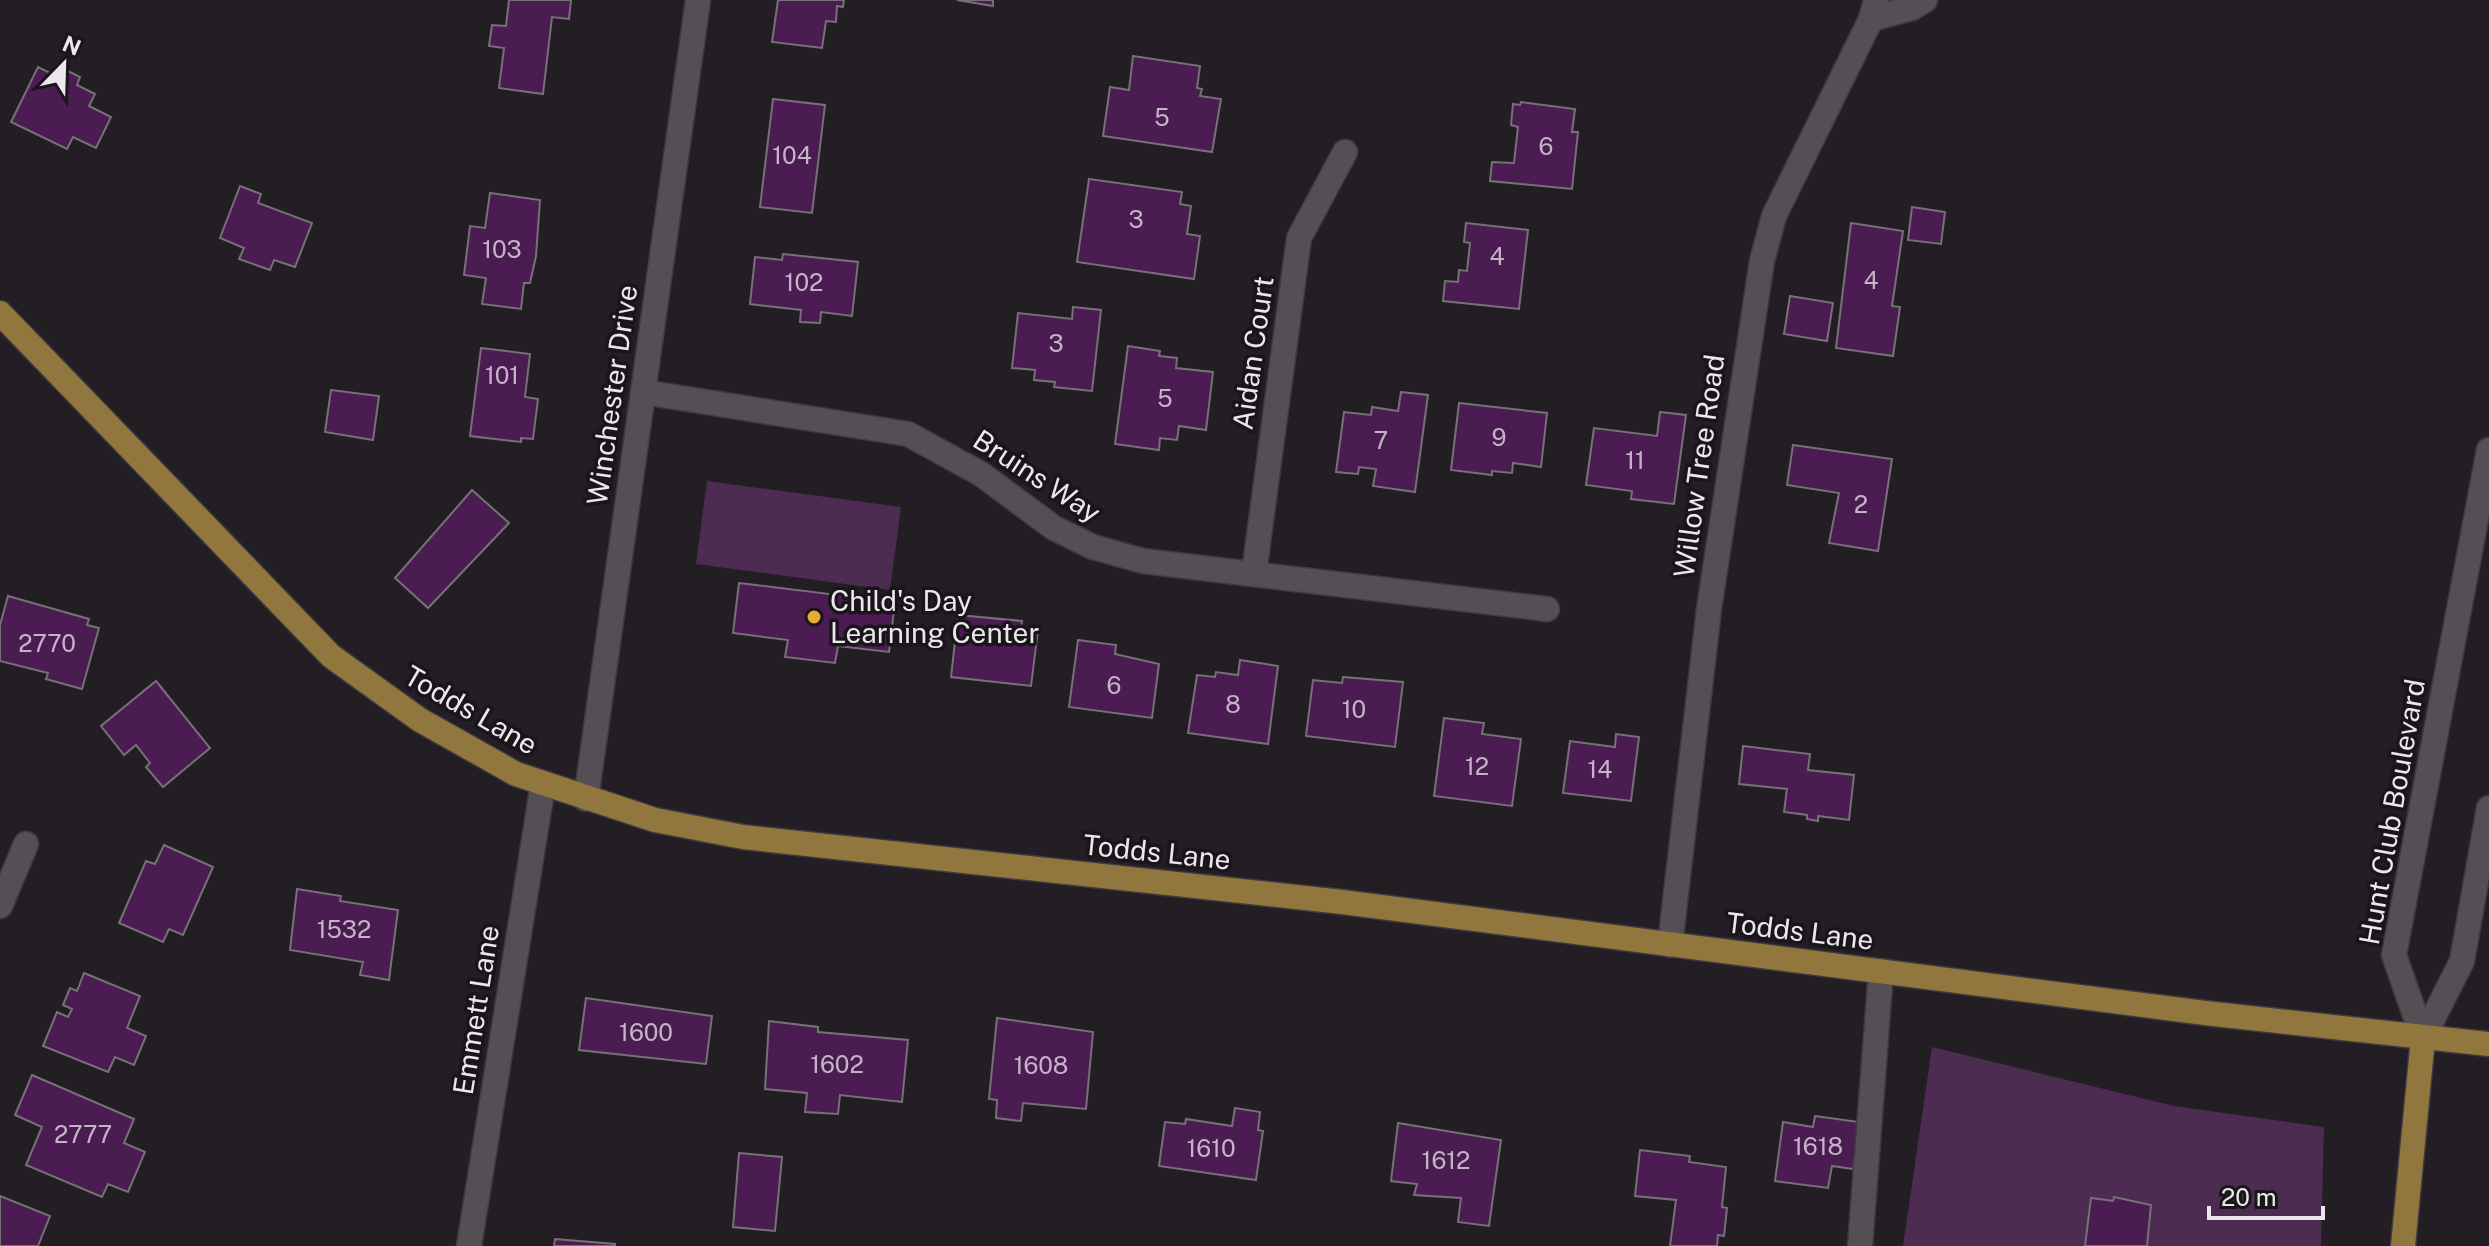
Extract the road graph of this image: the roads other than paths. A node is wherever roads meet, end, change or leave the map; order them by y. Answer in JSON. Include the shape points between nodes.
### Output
{"nodes":[{"id":1,"x":698,"y":0,"type":"edge"},
{"id":2,"x":1925,"y":0,"type":"edge"},
{"id":3,"x":1873,"y":10,"type":"edge"},
{"id":4,"x":1345,"y":152,"type":"dead end"},
{"id":5,"x":0,"y":313,"type":"edge"},
{"id":6,"x":643,"y":392,"type":"junction"},
{"id":7,"x":2489,"y":450,"type":"edge"},
{"id":8,"x":1254,"y":573,"type":"junction"},
{"id":9,"x":1547,"y":609,"type":"dead end"},
{"id":10,"x":543,"y":784,"type":"junction"},
{"id":11,"x":586,"y":799,"type":"junction"},
{"id":12,"x":2489,"y":808,"type":"edge"},
{"id":13,"x":26,"y":844,"type":"dead end"},
{"id":14,"x":0,"y":906,"type":"edge"},
{"id":15,"x":1670,"y":945,"type":"junction"},
{"id":16,"x":1881,"y":971,"type":"junction"},
{"id":17,"x":2423,"y":1038,"type":"junction"},
{"id":18,"x":2489,"y":1044,"type":"edge"},
{"id":19,"x":469,"y":1246,"type":"edge"},
{"id":20,"x":1860,"y":1246,"type":"edge"},
{"id":21,"x":2403,"y":1246,"type":"edge"}],
"edges":[{"from":1,"to":6,"type":"street","name":"Winchester Drive"},
{"from":2,"to":3,"type":"street","name":"Willow Tree Road","via":[[1912,8]]},
{"from":3,"to":15,"type":"street","name":"Willow Tree Road","via":[[1774,216],[1762,261],[1709,609]]},
{"from":4,"to":8,"type":"street","name":"Aidan Court","via":[[1299,238]]},
{"from":5,"to":10,"type":"main road","name":"Todds Lane","via":[[331,656],[420,720]]},
{"from":6,"to":8,"type":"street","name":"Bruins Way","via":[[908,434],[945,452],[1054,528],[1093,547],[1143,561]]},
{"from":6,"to":11,"type":"street","name":"Winchester Drive"},
{"from":7,"to":17,"type":"street","name":"Hunt Club Boulevard","via":[[2394,955]]},
{"from":8,"to":9,"type":"street","name":"Bruins Way"},
{"from":10,"to":11,"type":"main road","name":"Todds Lane"},
{"from":10,"to":19,"type":"street","name":"Emmett Lane"},
{"from":11,"to":15,"type":"main road","name":"Todds Lane","via":[[655,820],[743,837],[1342,902]]},
{"from":12,"to":17,"type":"street","via":[[2462,961]]},
{"from":13,"to":14,"type":"street"},
{"from":15,"to":16,"type":"main road","name":"Todds Lane"},
{"from":16,"to":17,"type":"main road","name":"Todds Lane"},
{"from":16,"to":20,"type":"street"},
{"from":17,"to":18,"type":"main road","name":"Todds Lane"},
{"from":17,"to":21,"type":"main road"}]}
